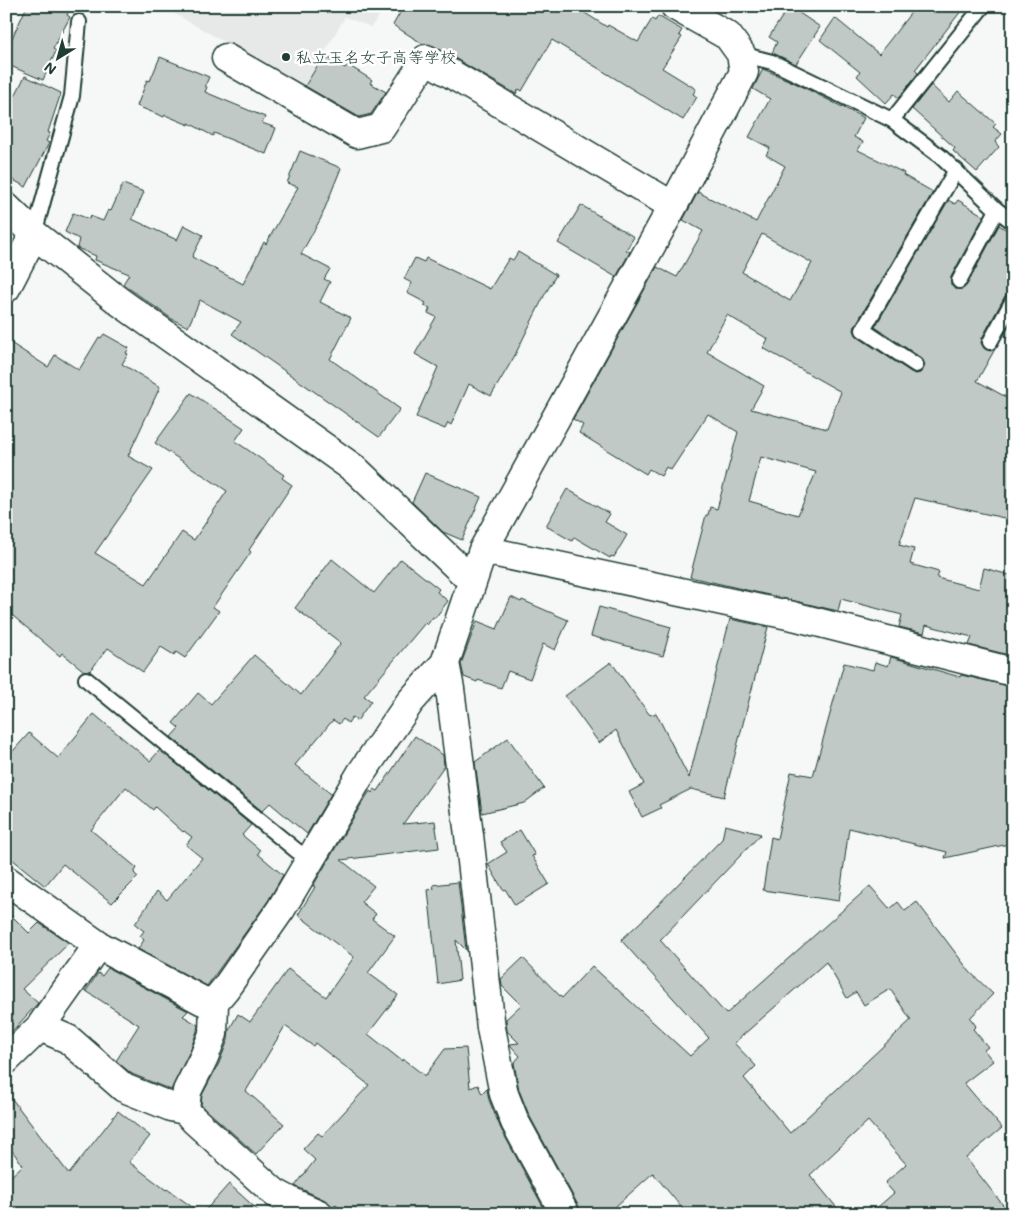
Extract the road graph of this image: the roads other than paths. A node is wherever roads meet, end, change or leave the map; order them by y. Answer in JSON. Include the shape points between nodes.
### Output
{"nodes":[{"id":1,"x":984,"y":6,"type":"edge"},
{"id":2,"x":684,"y":9,"type":"edge"},
{"id":3,"x":79,"y":22,"type":"dead end"},
{"id":4,"x":741,"y":54,"type":"junction"},
{"id":5,"x":226,"y":58,"type":"dead end"},
{"id":6,"x":892,"y":120,"type":"junction"},
{"id":7,"x":956,"y":170,"type":"junction"},
{"id":8,"x":673,"y":206,"type":"junction"},
{"id":9,"x":6,"y":207,"type":"edge"},
{"id":10,"x":997,"y":210,"type":"junction"},
{"id":11,"x":1013,"y":222,"type":"edge"},
{"id":12,"x":34,"y":234,"type":"junction"},
{"id":13,"x":959,"y":282,"type":"dead end"},
{"id":14,"x":6,"y":288,"type":"edge"},
{"id":15,"x":1013,"y":300,"type":"edge"},
{"id":16,"x":990,"y":342,"type":"dead end"},
{"id":17,"x":916,"y":366,"type":"dead end"},
{"id":18,"x":483,"y":550,"type":"junction"},
{"id":19,"x":472,"y":581,"type":"junction"},
{"id":20,"x":445,"y":663,"type":"junction"},
{"id":21,"x":1013,"y":672,"type":"edge"},
{"id":22,"x":86,"y":679,"type":"dead end"},
{"id":23,"x":310,"y":858,"type":"junction"},
{"id":24,"x":6,"y":880,"type":"edge"},
{"id":25,"x":98,"y":945,"type":"junction"},
{"id":26,"x":214,"y":1002,"type":"junction"},
{"id":27,"x":40,"y":1027,"type":"junction"},
{"id":28,"x":7,"y":1057,"type":"edge"},
{"id":29,"x":185,"y":1110,"type":"junction"},
{"id":30,"x":319,"y":1214,"type":"edge"},
{"id":31,"x":565,"y":1214,"type":"edge"}],
"edges":[{"from":1,"to":6,"type":"lane"},
{"from":2,"to":4,"type":"street","via":[[728,36]]},
{"from":3,"to":12,"type":"lane","via":[[72,96]]},
{"from":4,"to":6,"type":"lane","via":[[772,62]]},
{"from":4,"to":8,"type":"street","via":[[744,72]]},
{"from":5,"to":8,"type":"street","via":[[357,134],[381,128],[426,59]]},
{"from":6,"to":7,"type":"lane"},
{"from":7,"to":10,"type":"lane"},
{"from":7,"to":17,"type":"lane","via":[[863,330]]},
{"from":8,"to":18,"type":"street"},
{"from":9,"to":12,"type":"street"},
{"from":10,"to":11,"type":"lane"},
{"from":10,"to":13,"type":"lane"},
{"from":12,"to":14,"type":"street"},
{"from":12,"to":19,"type":"street","via":[[120,302],[356,470]]},
{"from":15,"to":16,"type":"lane"},
{"from":18,"to":19,"type":"street"},
{"from":18,"to":21,"type":"street","via":[[793,616]]},
{"from":19,"to":20,"type":"street"},
{"from":20,"to":23,"type":"street","via":[[410,702],[362,772]]},
{"from":20,"to":31,"type":"street","via":[[491,1028],[504,1094],[515,1122]]},
{"from":22,"to":23,"type":"lane","via":[[297,851]]},
{"from":23,"to":26,"type":"street","via":[[280,909]]},
{"from":24,"to":25,"type":"street"},
{"from":25,"to":26,"type":"street","via":[[202,1001]]},
{"from":25,"to":27,"type":"street"},
{"from":26,"to":29,"type":"street","via":[[213,1034],[187,1092]]},
{"from":27,"to":28,"type":"street"},
{"from":27,"to":29,"type":"street","via":[[68,1039],[124,1088]]},
{"from":29,"to":30,"type":"street","via":[[275,1193]]}]}
